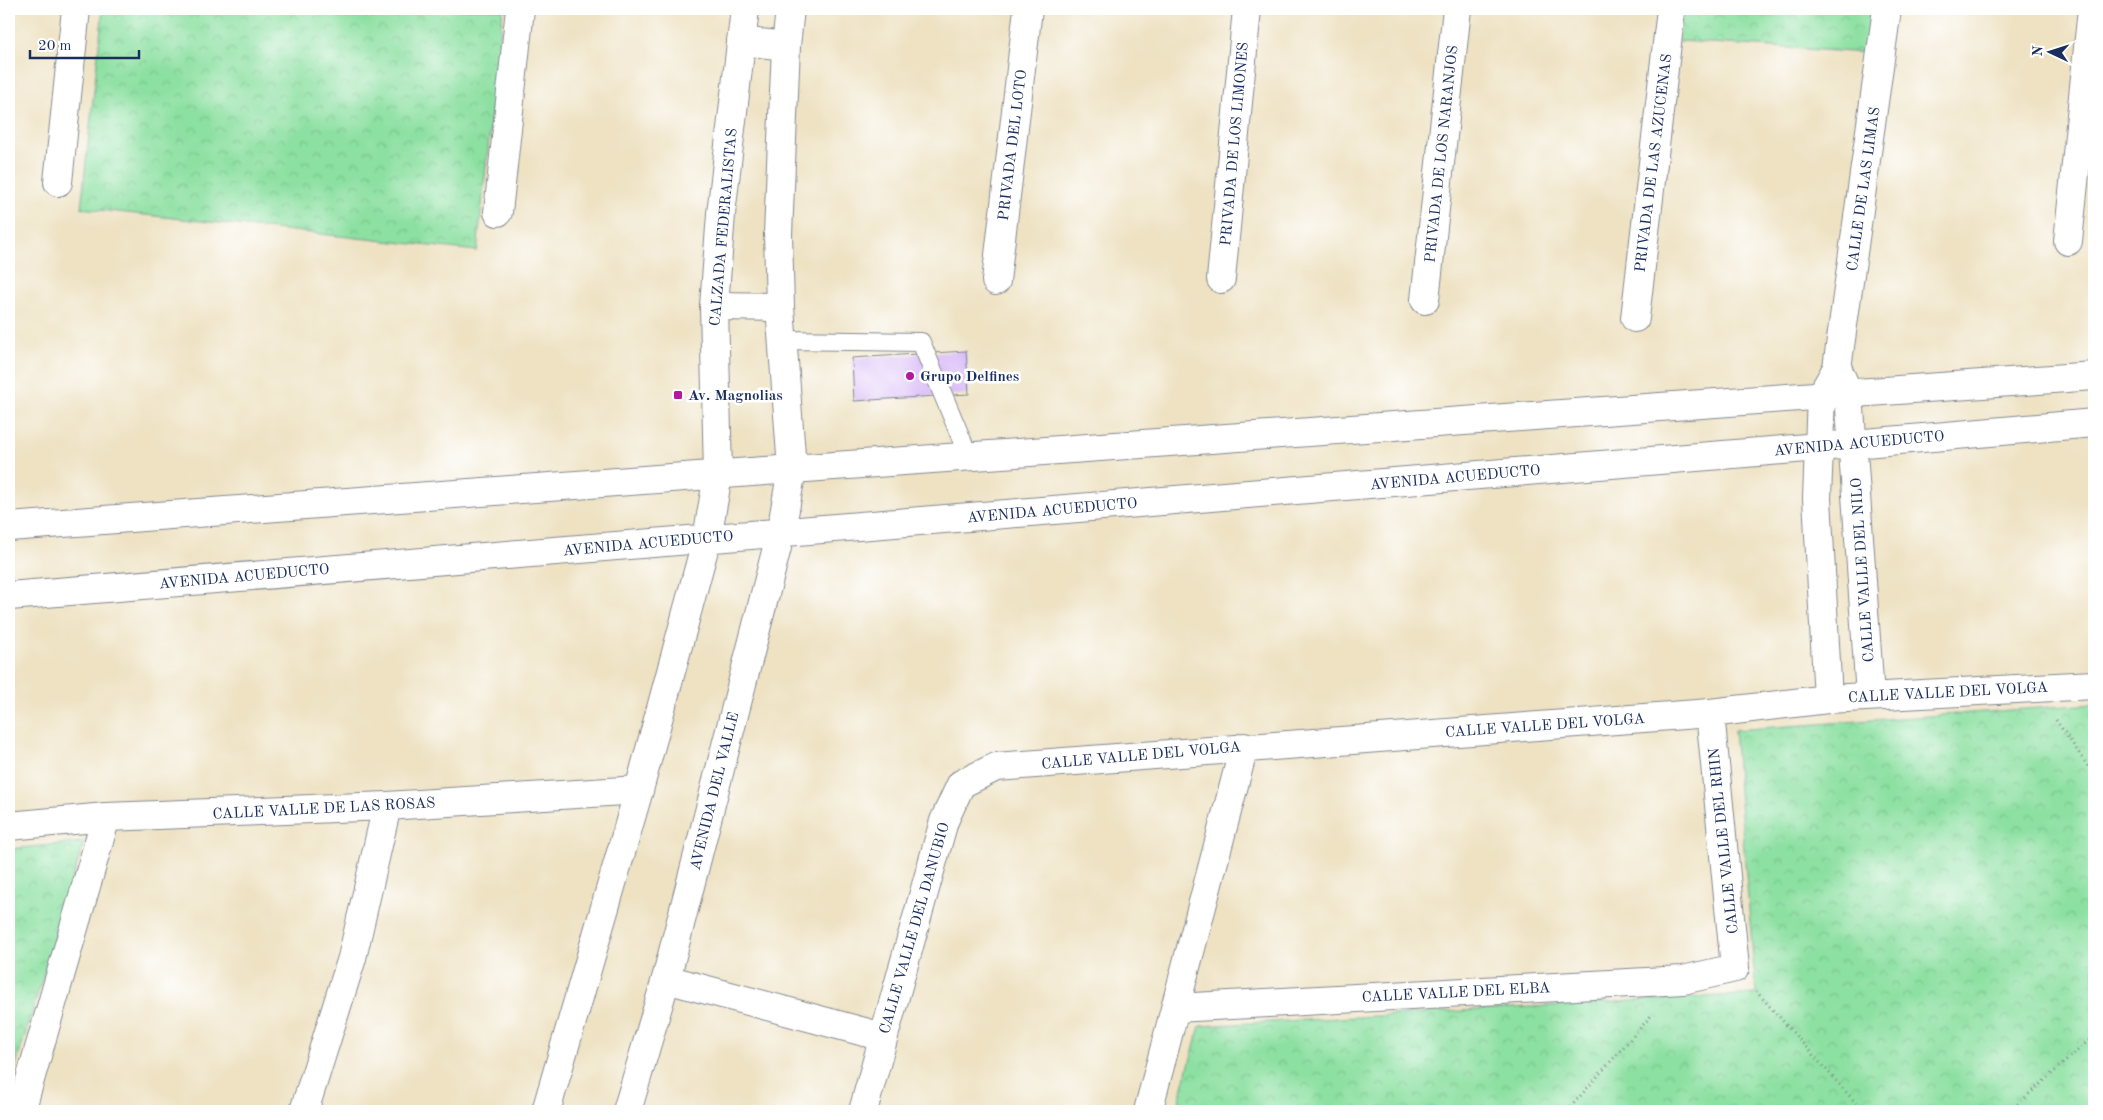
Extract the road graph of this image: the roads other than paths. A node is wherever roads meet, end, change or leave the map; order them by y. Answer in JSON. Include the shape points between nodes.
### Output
{"nodes":[{"id":1,"x":76,"y":9,"type":"edge"},
{"id":2,"x":520,"y":9,"type":"edge"},
{"id":3,"x":745,"y":9,"type":"edge"},
{"id":4,"x":790,"y":9,"type":"edge"},
{"id":5,"x":1028,"y":9,"type":"edge"},
{"id":6,"x":1247,"y":9,"type":"edge"},
{"id":7,"x":1457,"y":9,"type":"edge"},
{"id":8,"x":1671,"y":9,"type":"edge"},
{"id":9,"x":1886,"y":9,"type":"edge"},
{"id":10,"x":2092,"y":9,"type":"edge"},
{"id":11,"x":741,"y":41,"type":"junction"},
{"id":12,"x":786,"y":46,"type":"junction"},
{"id":13,"x":58,"y":182,"type":"dead end"},
{"id":14,"x":498,"y":212,"type":"dead end"},
{"id":15,"x":2068,"y":242,"type":"dead end"},
{"id":16,"x":1221,"y":279,"type":"dead end"},
{"id":17,"x":996,"y":281,"type":"dead end"},
{"id":18,"x":1425,"y":300,"type":"dead end"},
{"id":19,"x":714,"y":306,"type":"junction"},
{"id":20,"x":780,"y":307,"type":"junction"},
{"id":21,"x":1635,"y":318,"type":"dead end"},
{"id":22,"x":782,"y":340,"type":"junction"},
{"id":23,"x":1837,"y":368,"type":"junction"},
{"id":24,"x":2094,"y":376,"type":"edge"},
{"id":25,"x":1849,"y":394,"type":"junction"},
{"id":26,"x":1821,"y":396,"type":"junction"},
{"id":27,"x":2094,"y":423,"type":"edge"},
{"id":28,"x":1853,"y":443,"type":"junction"},
{"id":29,"x":1819,"y":447,"type":"junction"},
{"id":30,"x":969,"y":457,"type":"junction"},
{"id":31,"x":792,"y":469,"type":"junction"},
{"id":32,"x":718,"y":475,"type":"junction"},
{"id":33,"x":9,"y":527,"type":"edge"},
{"id":34,"x":781,"y":532,"type":"junction"},
{"id":35,"x":707,"y":538,"type":"junction"},
{"id":36,"x":9,"y":596,"type":"edge"},
{"id":37,"x":2094,"y":684,"type":"edge"},
{"id":38,"x":1870,"y":696,"type":"junction"},
{"id":39,"x":1828,"y":699,"type":"junction"},
{"id":40,"x":1710,"y":713,"type":"junction"},
{"id":41,"x":1244,"y":747,"type":"junction"},
{"id":42,"x":996,"y":767,"type":"joint"},
{"id":43,"x":639,"y":790,"type":"junction"},
{"id":44,"x":388,"y":806,"type":"junction"},
{"id":45,"x":106,"y":817,"type":"junction"},
{"id":46,"x":9,"y":826,"type":"edge"},
{"id":47,"x":1735,"y":968,"type":"joint"},
{"id":48,"x":666,"y":979,"type":"junction"},
{"id":49,"x":1176,"y":1008,"type":"junction"},
{"id":50,"x":883,"y":1037,"type":"junction"},
{"id":51,"x":21,"y":1111,"type":"edge"},
{"id":52,"x":304,"y":1111,"type":"edge"},
{"id":53,"x":546,"y":1111,"type":"edge"},
{"id":54,"x":628,"y":1111,"type":"edge"},
{"id":55,"x":863,"y":1111,"type":"edge"},
{"id":56,"x":1148,"y":1111,"type":"edge"}],
"edges":[{"from":1,"to":13,"type":"street"},
{"from":2,"to":14,"type":"street"},
{"from":3,"to":11,"type":"street","name":"CALZADA FEDERALISTAS"},
{"from":4,"to":12,"type":"street"},
{"from":5,"to":17,"type":"street","name":"PRIVADA DEL LOTO"},
{"from":6,"to":16,"type":"street","name":"PRIVADA DE LOS LIMONES"},
{"from":7,"to":18,"type":"street","name":"PRIVADA DE LOS NARANJOS"},
{"from":8,"to":21,"type":"street","name":"PRIVADA DE LAS AZUCENAS"},
{"from":9,"to":23,"type":"street","name":"CALLE DE LAS LIMAS"},
{"from":10,"to":15,"type":"street"},
{"from":11,"to":12,"type":"street"},
{"from":11,"to":19,"type":"street","name":"CALZADA FEDERALISTAS"},
{"from":12,"to":20,"type":"street","via":[[778,234]]},
{"from":19,"to":20,"type":"street"},
{"from":19,"to":32,"type":"street","name":"CALZADA FEDERALISTAS"},
{"from":20,"to":22,"type":"street"},
{"from":22,"to":30,"type":"lane","via":[[921,342]]},
{"from":22,"to":31,"type":"street"},
{"from":23,"to":25,"type":"street"},
{"from":23,"to":26,"type":"street","name":"CALLE DE LAS LIMAS"},
{"from":24,"to":25,"type":"street"},
{"from":25,"to":26,"type":"street"},
{"from":25,"to":28,"type":"street","name":"CALLE VALLE DEL NILO"},
{"from":26,"to":29,"type":"street"},
{"from":26,"to":30,"type":"street"},
{"from":27,"to":28,"type":"street","name":"AVENIDA ACUEDUCTO"},
{"from":28,"to":29,"type":"street","name":"AVENIDA ACUEDUCTO"},
{"from":28,"to":38,"type":"street","name":"CALLE VALLE DEL NILO"},
{"from":29,"to":34,"type":"street","name":"AVENIDA ACUEDUCTO"},
{"from":29,"to":39,"type":"street","via":[[1818,498]]},
{"from":30,"to":31,"type":"street"},
{"from":31,"to":32,"type":"street"},
{"from":31,"to":34,"type":"street","name":"AVENIDA DEL VALLE"},
{"from":32,"to":33,"type":"street"},
{"from":32,"to":35,"type":"street"},
{"from":34,"to":35,"type":"street","name":"AVENIDA ACUEDUCTO"},
{"from":34,"to":48,"type":"street","name":"AVENIDA DEL VALLE"},
{"from":35,"to":36,"type":"street","name":"AVENIDA ACUEDUCTO"},
{"from":35,"to":43,"type":"street"},
{"from":37,"to":38,"type":"street","name":"CALLE VALLE DEL VOLGA"},
{"from":38,"to":39,"type":"street","name":"CALLE VALLE DEL VOLGA"},
{"from":39,"to":40,"type":"street","name":"CALLE VALLE DEL VOLGA"},
{"from":40,"to":41,"type":"street","name":"CALLE VALLE DEL VOLGA"},
{"from":40,"to":47,"type":"street","name":"CALLE VALLE DEL RHIN"},
{"from":41,"to":42,"type":"street","name":"CALLE VALLE DEL VOLGA"},
{"from":41,"to":49,"type":"street"},
{"from":42,"to":50,"type":"street","name":"CALLE VALLE DEL DANUBIO","via":[[961,784],[944,820]]},
{"from":43,"to":44,"type":"street","name":"CALLE VALLE DE LAS ROSAS"},
{"from":43,"to":53,"type":"street"},
{"from":44,"to":45,"type":"street","name":"CALLE VALLE DE LAS ROSAS"},
{"from":44,"to":52,"type":"street","via":[[352,958]]},
{"from":45,"to":46,"type":"street","name":"CALLE VALLE DE LAS ROSAS"},
{"from":45,"to":51,"type":"street"},
{"from":47,"to":49,"type":"street","name":"CALLE VALLE DEL ELBA","via":[[1683,980]]},
{"from":48,"to":50,"type":"street"},
{"from":48,"to":54,"type":"street","name":"AVENIDA DEL VALLE"},
{"from":49,"to":56,"type":"street"},
{"from":50,"to":55,"type":"street","name":"CALLE VALLE DEL DANUBIO"}]}
